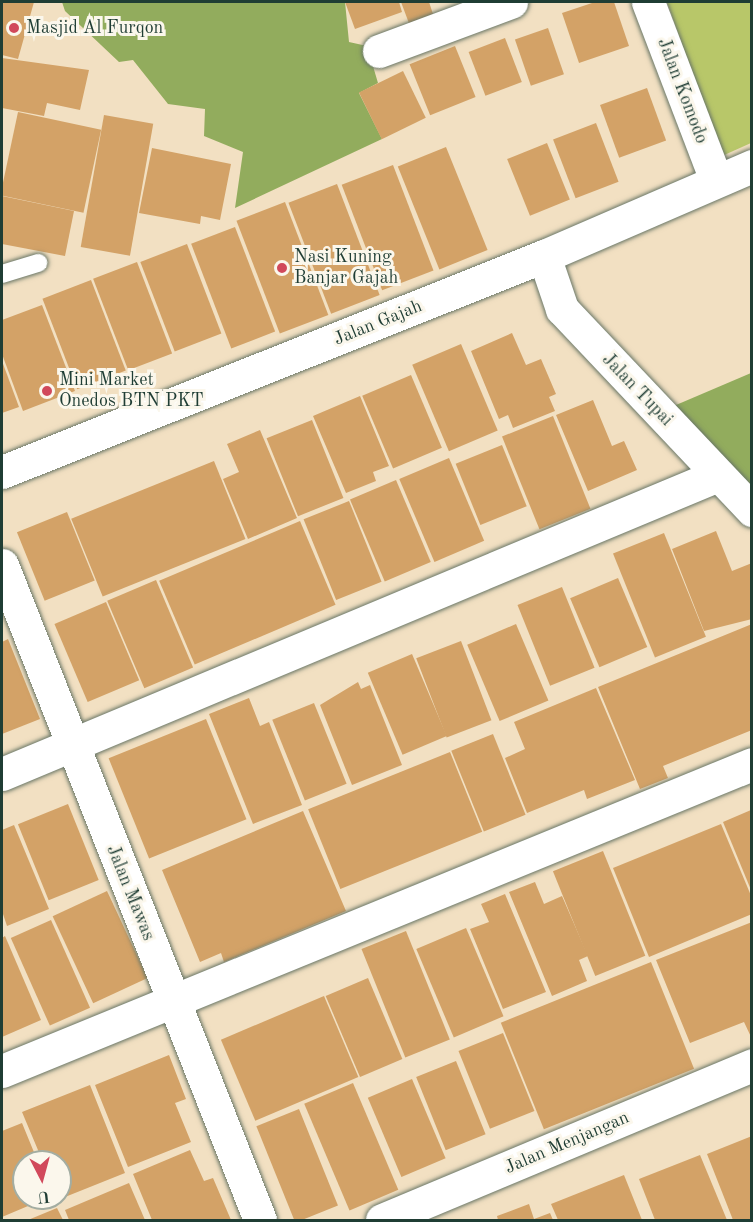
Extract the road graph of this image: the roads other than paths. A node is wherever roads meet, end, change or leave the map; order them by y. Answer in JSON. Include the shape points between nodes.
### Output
{"nodes":[{"id":1,"x":511,"y":2,"type":"edge"},
{"id":2,"x":648,"y":2,"type":"edge"},
{"id":3,"x":379,"y":51,"type":"dead end"},
{"id":4,"x":752,"y":166,"type":"edge"},
{"id":5,"x":716,"y":180,"type":"junction"},
{"id":6,"x":544,"y":256,"type":"junction"},
{"id":7,"x":38,"y":263,"type":"dead end"},
{"id":8,"x":2,"y":274,"type":"edge"},
{"id":9,"x":2,"y":471,"type":"edge"},
{"id":10,"x":718,"y":475,"type":"junction"},
{"id":11,"x":752,"y":510,"type":"edge"},
{"id":12,"x":2,"y":566,"type":"edge"},
{"id":13,"x":72,"y":746,"type":"junction"},
{"id":14,"x":752,"y":764,"type":"edge"},
{"id":15,"x":2,"y":774,"type":"edge"},
{"id":16,"x":174,"y":1004,"type":"junction"},
{"id":17,"x":752,"y":1065,"type":"edge"},
{"id":18,"x":2,"y":1071,"type":"edge"},
{"id":19,"x":260,"y":1221,"type":"edge"},
{"id":20,"x":382,"y":1221,"type":"edge"}],
"edges":[{"from":1,"to":3,"type":"street"},
{"from":2,"to":5,"type":"street","name":"Jalan Komodo"},
{"from":4,"to":5,"type":"street","name":"Jalan Gajah"},
{"from":5,"to":6,"type":"street","name":"Jalan Gajah"},
{"from":6,"to":9,"type":"street","name":"Jalan Gajah"},
{"from":6,"to":10,"type":"street","name":"Jalan Tupai","via":[[562,309]]},
{"from":7,"to":8,"type":"lane"},
{"from":10,"to":11,"type":"street","name":"Jalan Tupai"},
{"from":10,"to":13,"type":"street"},
{"from":12,"to":13,"type":"street","name":"Jalan Mawas"},
{"from":13,"to":15,"type":"street"},
{"from":13,"to":16,"type":"street","name":"Jalan Mawas"},
{"from":14,"to":16,"type":"street"},
{"from":16,"to":18,"type":"street"},
{"from":16,"to":19,"type":"street","name":"Jalan Mawas"},
{"from":17,"to":20,"type":"street","name":"Jalan Menjangan"}]}
